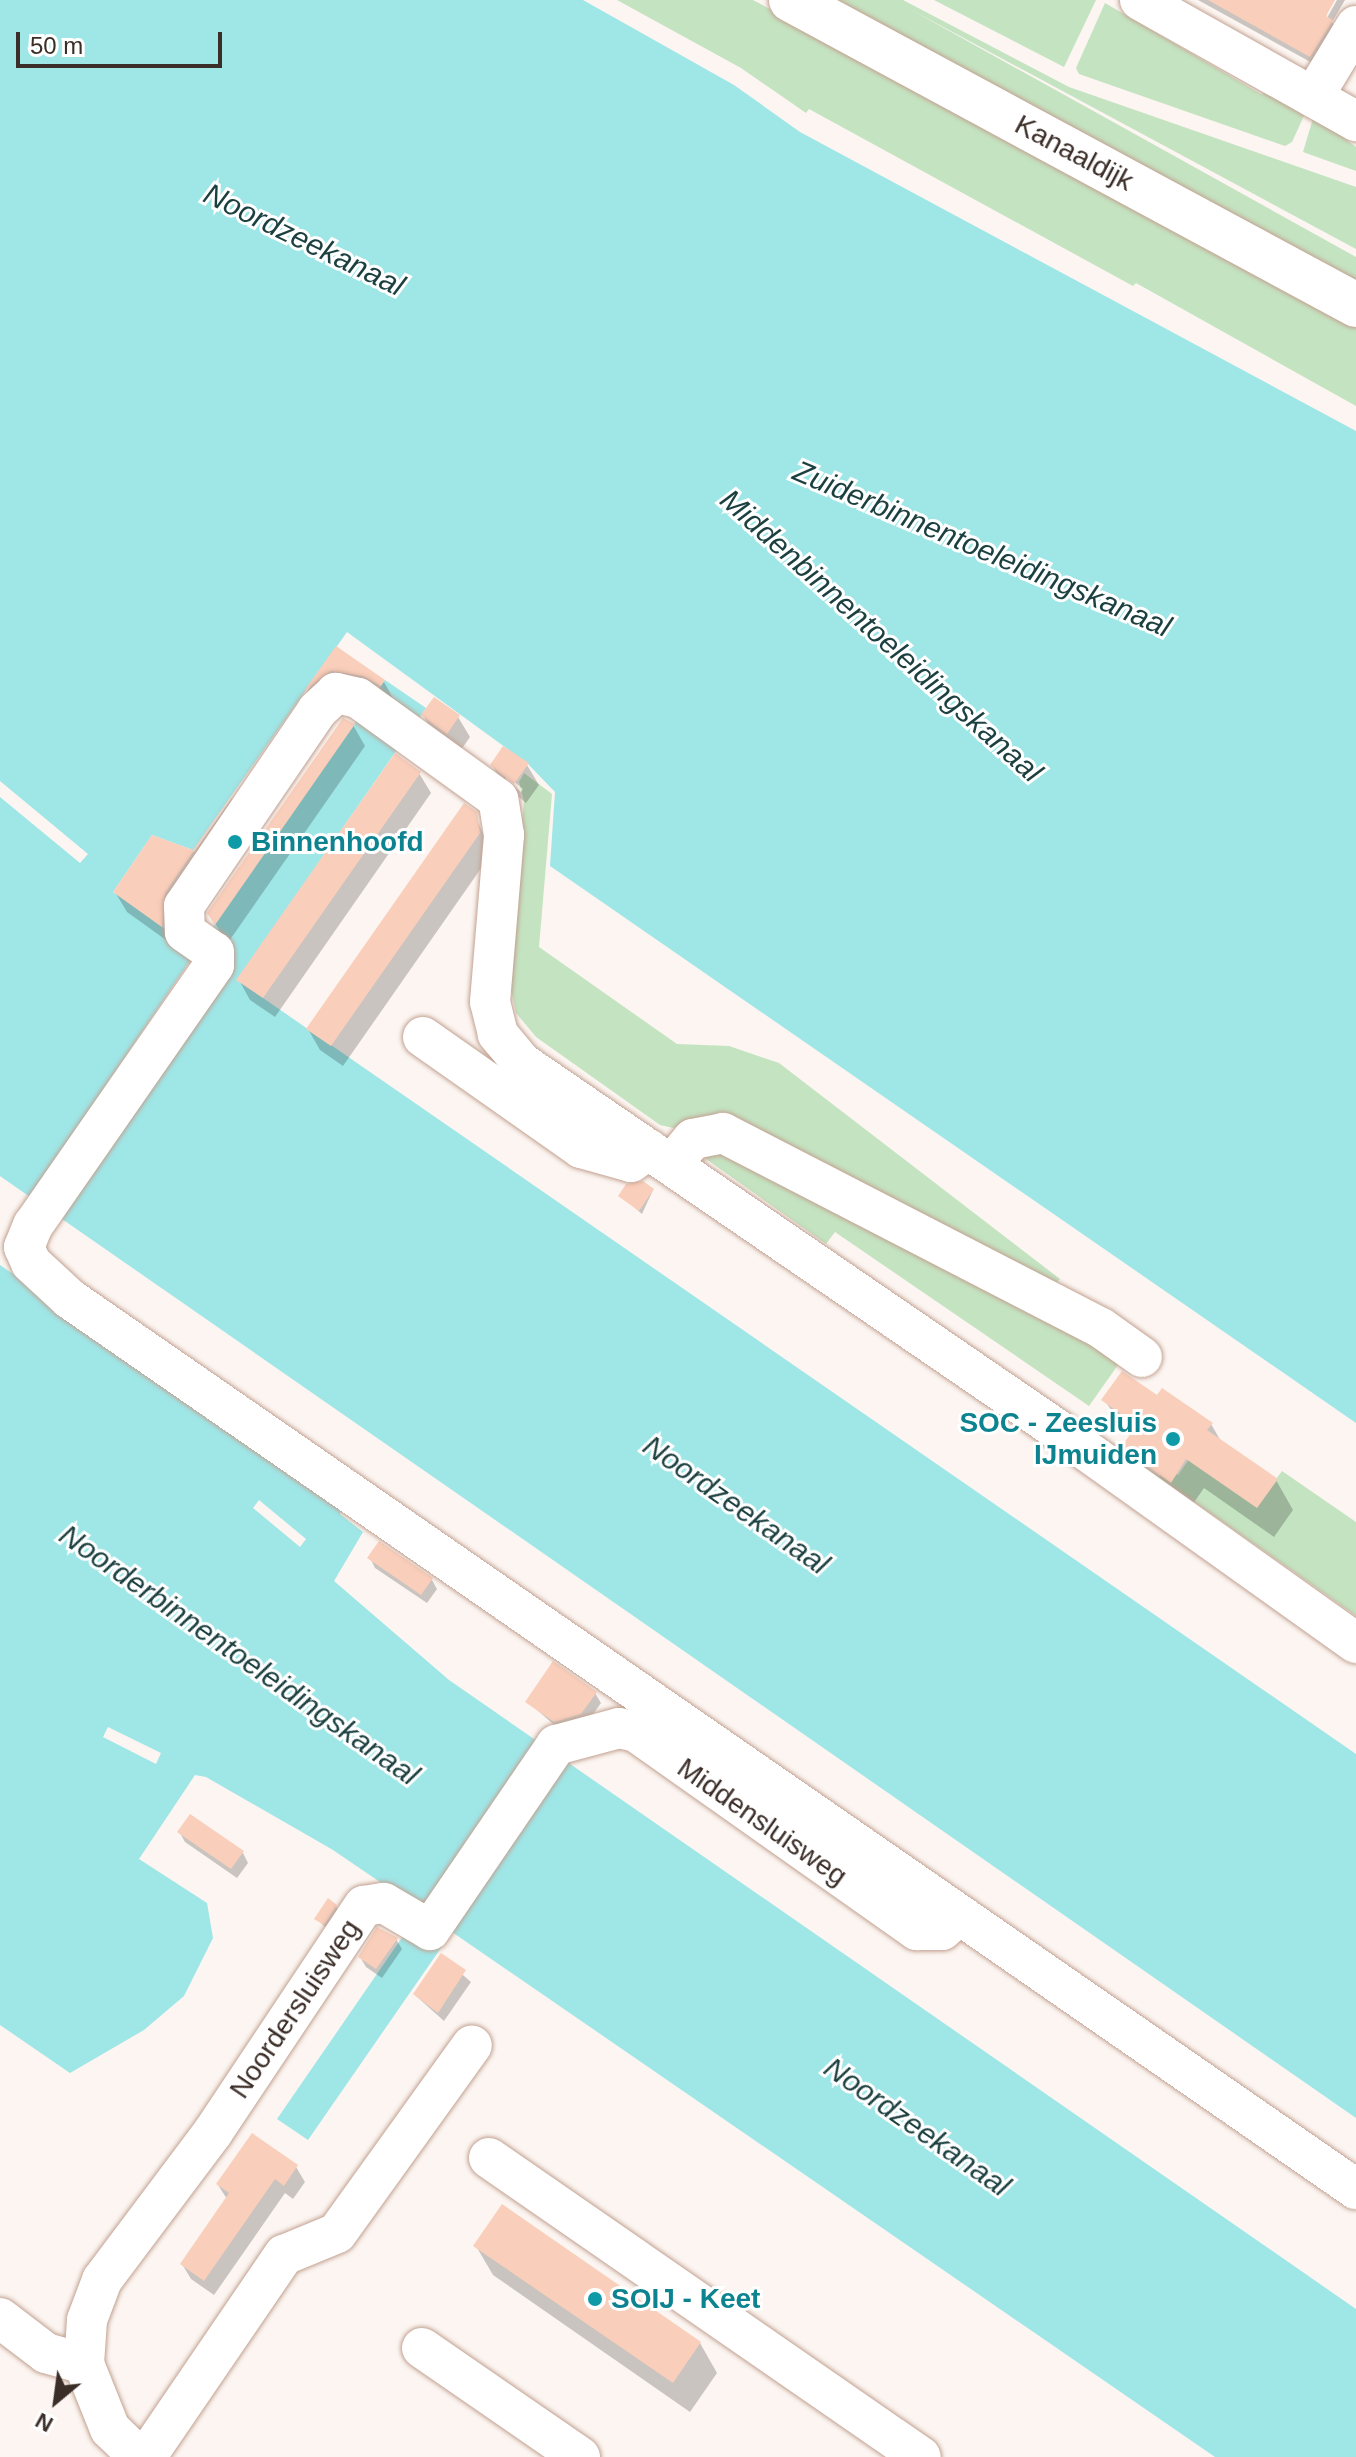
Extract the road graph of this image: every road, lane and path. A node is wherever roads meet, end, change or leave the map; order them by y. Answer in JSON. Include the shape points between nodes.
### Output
{"nodes":[{"id":1,"x":791,"y":0,"type":"edge"},
{"id":2,"x":1140,"y":0,"type":"edge"},
{"id":3,"x":1356,"y":26,"type":"edge"},
{"id":4,"x":1313,"y":97,"type":"junction"},
{"id":5,"x":1356,"y":121,"type":"edge"},
{"id":6,"x":1356,"y":305,"type":"edge"},
{"id":7,"x":423,"y":1037,"type":"dead end"},
{"id":8,"x":660,"y":1157,"type":"junction"},
{"id":9,"x":1142,"y":1357,"type":"dead end"},
{"id":10,"x":1356,"y":1643,"type":"edge"},
{"id":11,"x":556,"y":1745,"type":"joint"},
{"id":12,"x":960,"y":1915,"type":"junction"},
{"id":13,"x":472,"y":2045,"type":"dead end"},
{"id":14,"x":489,"y":2158,"type":"dead end"},
{"id":15,"x":1356,"y":2189,"type":"edge"},
{"id":16,"x":0,"y":2318,"type":"edge"},
{"id":17,"x":422,"y":2348,"type":"dead end"},
{"id":18,"x":84,"y":2364,"type":"junction"},
{"id":19,"x":139,"y":2457,"type":"edge"},
{"id":20,"x":146,"y":2457,"type":"edge"},
{"id":21,"x":580,"y":2457,"type":"edge"},
{"id":22,"x":921,"y":2457,"type":"edge"}],
"edges":[{"from":1,"to":6,"type":"main road","name":"Kanaaldijk"},
{"from":2,"to":4,"type":"street"},
{"from":3,"to":4,"type":"street"},
{"from":4,"to":5,"type":"street"},
{"from":7,"to":8,"type":"street","via":[[581,1148],[631,1162]]},
{"from":8,"to":9,"type":"street","via":[[693,1139],[723,1133],[1101,1328]]},
{"from":8,"to":10,"type":"street"},
{"from":8,"to":12,"type":"street","via":[[522,1063],[498,1034],[490,1002],[504,835],[498,799],[358,698],[336,693],[317,711],[192,891],[181,918],[185,932],[214,952],[214,965],[24,1247],[31,1263],[70,1299]]},
{"from":11,"to":12,"type":"street","name":"Middensluisweg","via":[[591,1732],[636,1732],[917,1930],[942,1930]]},
{"from":11,"to":18,"type":"street","name":"Noordersluisweg","via":[[430,1930],[384,1903],[364,1906],[213,2132],[102,2280],[87,2320]]},
{"from":12,"to":15,"type":"street"},
{"from":13,"to":20,"type":"street","via":[[337,2233],[284,2255]]},
{"from":14,"to":22,"type":"street"},
{"from":16,"to":18,"type":"street","via":[[46,2353]]},
{"from":17,"to":21,"type":"street"},
{"from":18,"to":19,"type":"street","via":[[110,2429]]}]}
